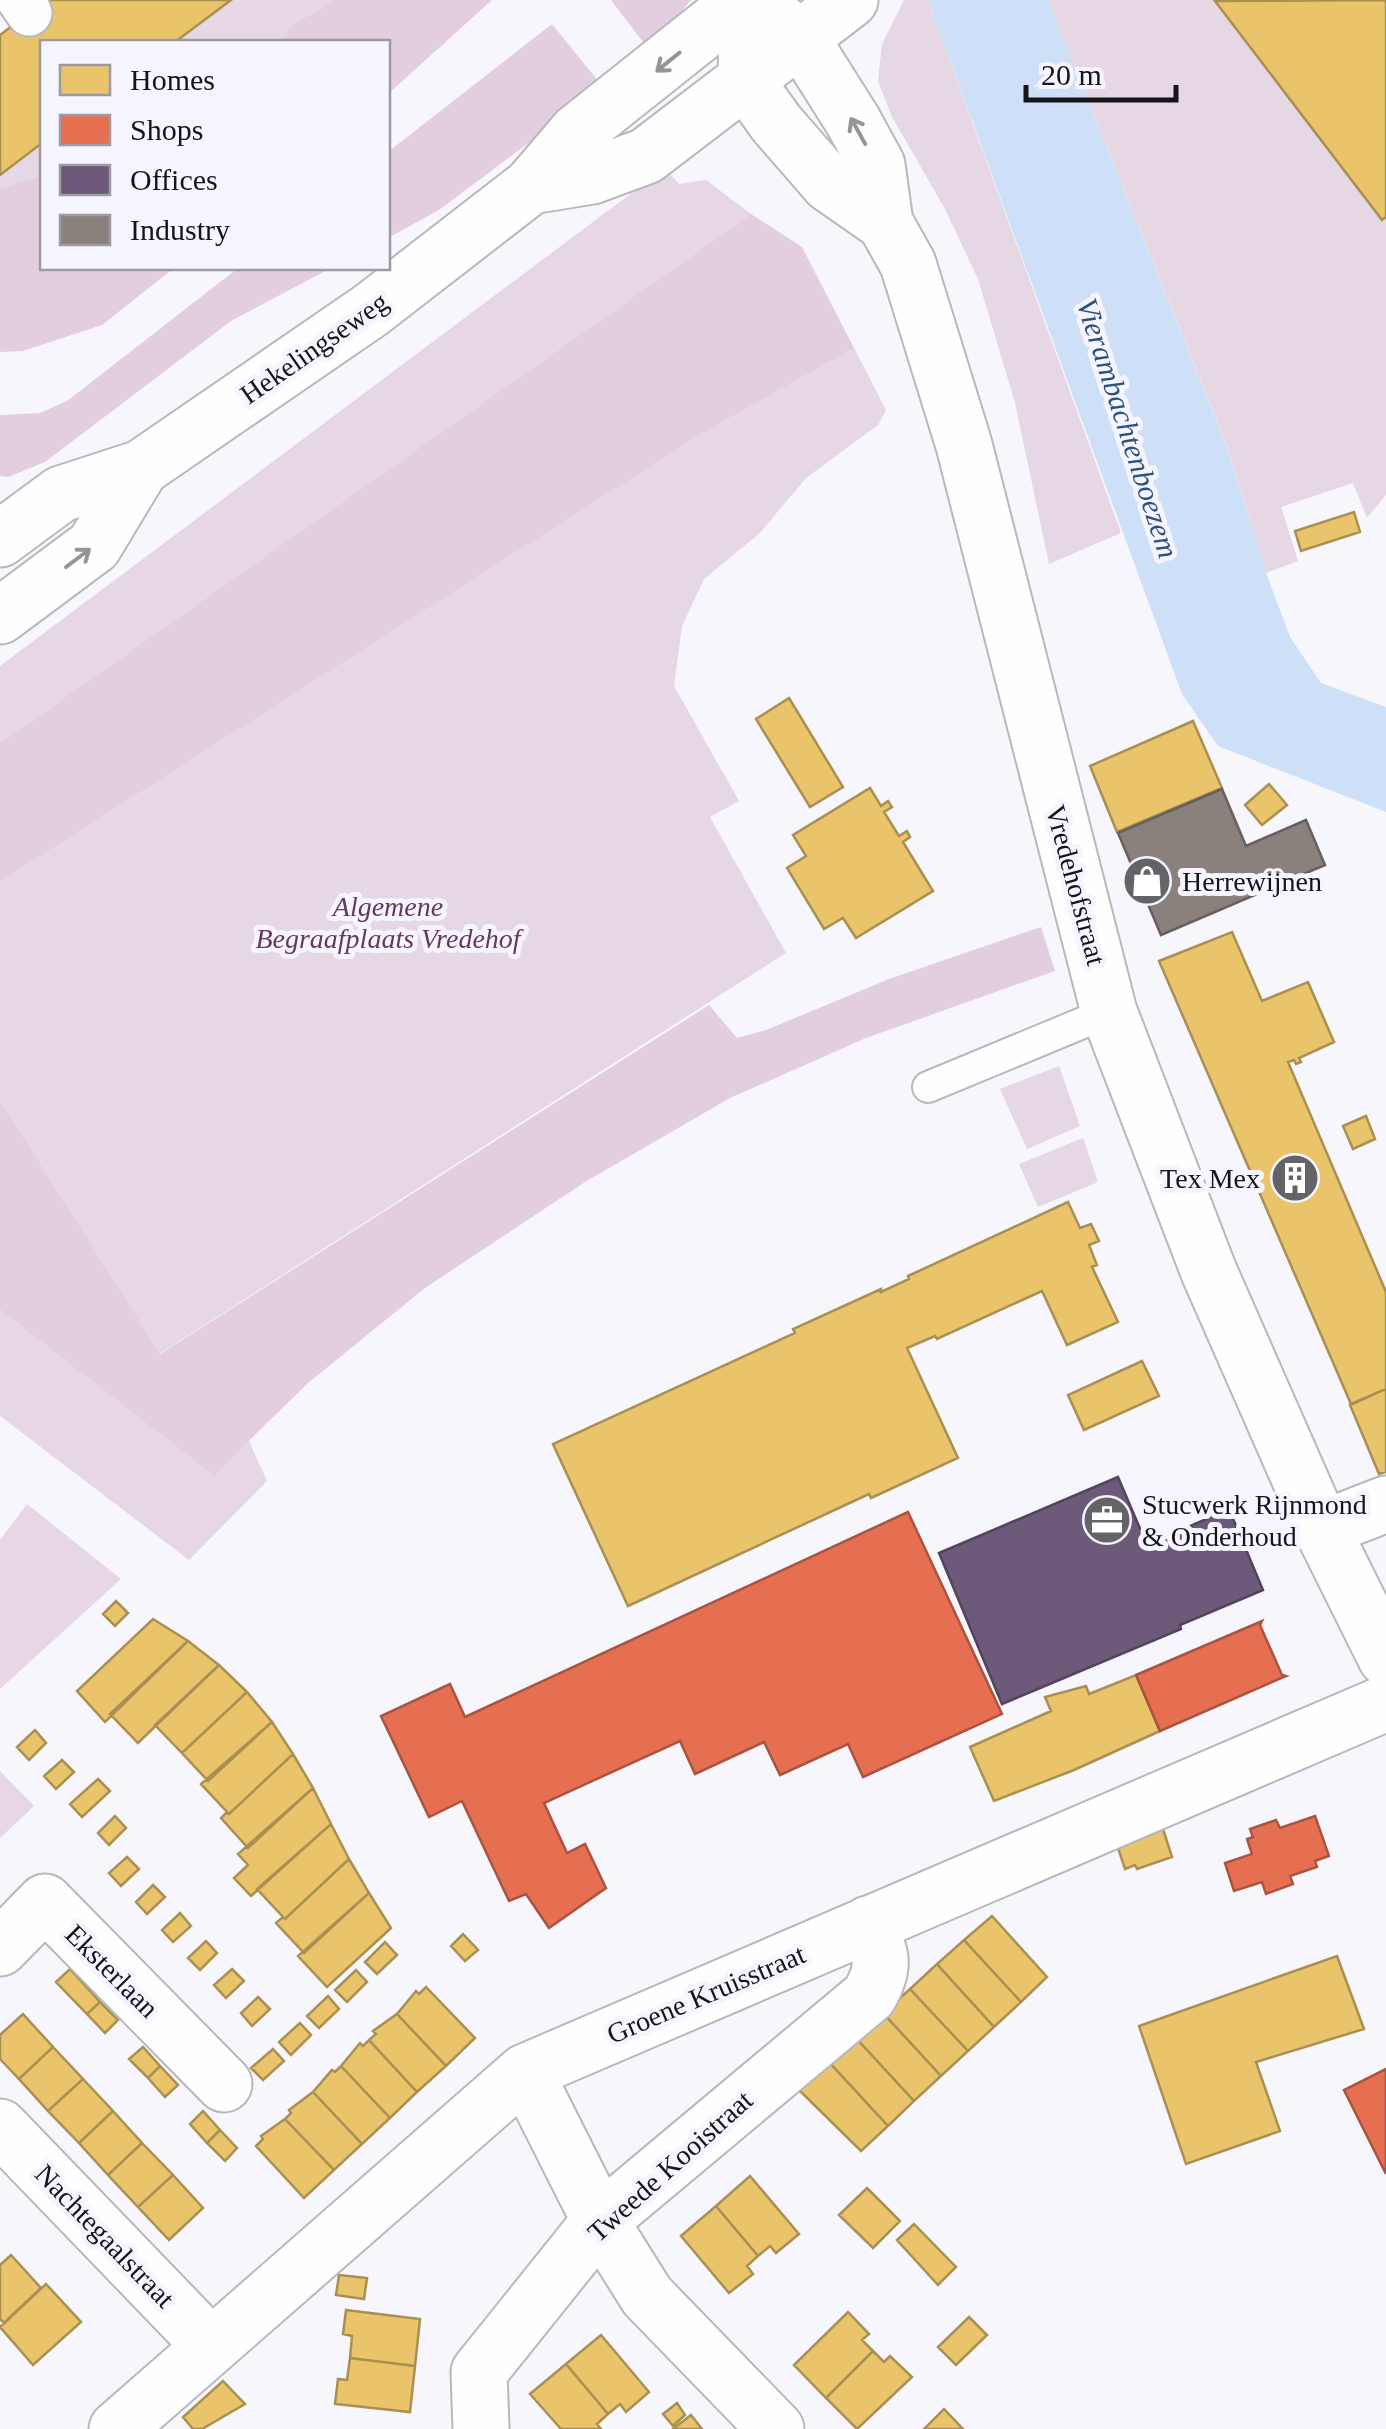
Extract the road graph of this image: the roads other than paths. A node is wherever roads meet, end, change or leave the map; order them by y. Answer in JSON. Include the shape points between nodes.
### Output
{"nodes":[{"id":1,"x":747,"y":0,"type":"edge"},
{"id":2,"x":850,"y":0,"type":"edge"},
{"id":3,"x":800,"y":37,"type":"junction"},
{"id":4,"x":746,"y":81,"type":"junction"},
{"id":5,"x":530,"y":186,"type":"junction"},
{"id":6,"x":885,"y":223,"type":"junction"},
{"id":7,"x":142,"y":468,"type":"junction"},
{"id":8,"x":0,"y":540,"type":"edge"},
{"id":9,"x":0,"y":616,"type":"edge"},
{"id":10,"x":1109,"y":1012,"type":"junction"},
{"id":11,"x":928,"y":1087,"type":"dead end"},
{"id":12,"x":1386,"y":1504,"type":"edge"},
{"id":13,"x":1322,"y":1529,"type":"junction"},
{"id":14,"x":1386,"y":1658,"type":"edge"},
{"id":15,"x":1386,"y":1702,"type":"edge"},
{"id":16,"x":868,"y":1924,"type":"junction"},
{"id":17,"x":0,"y":1948,"type":"edge"},
{"id":18,"x":525,"y":2072,"type":"junction"},
{"id":19,"x":224,"y":2084,"type":"dead end"},
{"id":20,"x":0,"y":2127,"type":"edge"},
{"id":21,"x":600,"y":2221,"type":"junction"},
{"id":22,"x":210,"y":2345,"type":"junction"},
{"id":23,"x":117,"y":2429,"type":"edge"},
{"id":24,"x":481,"y":2429,"type":"edge"},
{"id":25,"x":776,"y":2429,"type":"edge"}],
"edges":[{"from":1,"to":3,"type":"street","name":"Vredehofstraat"},
{"from":1,"to":4,"type":"street"},
{"from":1,"to":5,"type":"street","name":"Hekelingseweg","one_way":true,"via":[[577,132]]},
{"from":2,"to":3,"type":"street","name":"Hekelingseweg"},
{"from":3,"to":4,"type":"street","name":"Hekelingseweg"},
{"from":6,"to":3,"type":"street","name":"Vredehofstraat","one_way":true,"via":[[877,165]]},
{"from":4,"to":5,"type":"street","name":"Hekelingseweg","via":[[646,156],[592,176]]},
{"from":4,"to":6,"type":"street","name":"Vredehofstraat","via":[[829,184]]},
{"from":5,"to":7,"type":"street","name":"Hekelingseweg","via":[[370,310]]},
{"from":6,"to":10,"type":"street","name":"Vredehofstraat","via":[[908,264],[964,445]]},
{"from":7,"to":8,"type":"street","name":"Hekelingseweg","via":[[61,494]]},
{"from":9,"to":7,"type":"street","name":"Hekelingseweg","one_way":true,"via":[[94,546]]},
{"from":10,"to":11,"type":"lane"},
{"from":10,"to":13,"type":"street","name":"Vredehofstraat","via":[[1209,1272]]},
{"from":12,"to":13,"type":"street"},
{"from":13,"to":14,"type":"street","name":"Vredehofstraat"},
{"from":15,"to":16,"type":"street","name":"Groene Kruisstraat"},
{"from":16,"to":18,"type":"street","name":"Groene Kruisstraat"},
{"from":16,"to":21,"type":"street","name":"Tweede Kooistraat","via":[[882,1957],[869,1996]]},
{"from":17,"to":19,"type":"street","name":"Eksterlaan","via":[[44,1902]]},
{"from":18,"to":21,"type":"street"},
{"from":18,"to":22,"type":"street","name":"Groene Kruisstraat"},
{"from":20,"to":22,"type":"street","name":"Nachtegaalstraat"},
{"from":21,"to":24,"type":"street","name":"Tweede Kooistraat","via":[[479,2372]]},
{"from":21,"to":25,"type":"street","via":[[647,2296]]},
{"from":22,"to":23,"type":"street","name":"Groene Kruisstraat"}]}
